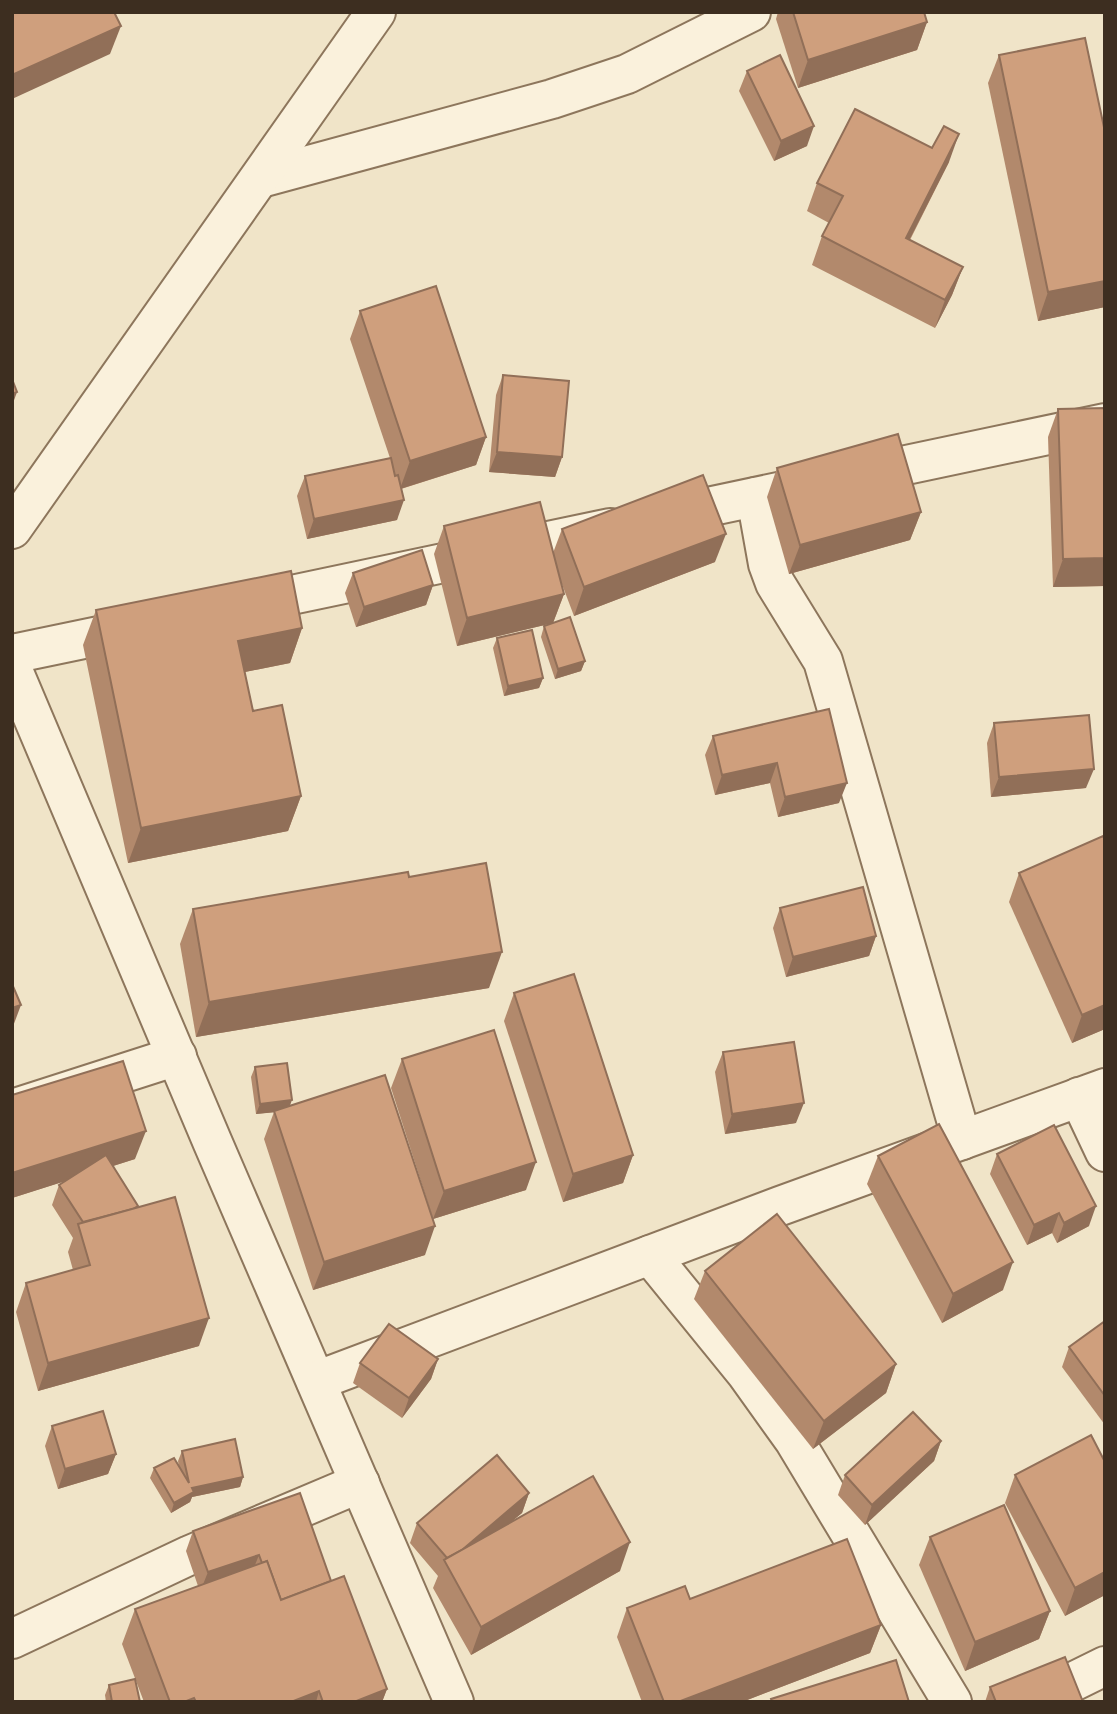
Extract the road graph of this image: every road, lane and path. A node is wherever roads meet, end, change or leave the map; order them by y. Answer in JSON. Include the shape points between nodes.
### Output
{"nodes":[{"id":1,"x":376,"y":12,"type":"edge"},
{"id":2,"x":751,"y":12,"type":"edge"},
{"id":3,"x":261,"y":178,"type":"junction"},
{"id":4,"x":1105,"y":423,"type":"edge"},
{"id":5,"x":756,"y":496,"type":"junction"},
{"id":6,"x":12,"y":529,"type":"edge"},
{"id":7,"x":215,"y":611,"type":"edge"},
{"id":8,"x":174,"y":620,"type":"edge"},
{"id":9,"x":12,"y":654,"type":"edge"},
{"id":10,"x":12,"y":668,"type":"edge"},
{"id":11,"x":177,"y":1056,"type":"junction"},
{"id":12,"x":1092,"y":1092,"type":"edge"},
{"id":13,"x":12,"y":1109,"type":"edge"},
{"id":14,"x":962,"y":1140,"type":"junction"},
{"id":15,"x":1105,"y":1152,"type":"edge"},
{"id":16,"x":650,"y":1255,"type":"junction"},
{"id":17,"x":316,"y":1381,"type":"junction"},
{"id":18,"x":360,"y":1483,"type":"junction"},
{"id":19,"x":12,"y":1639,"type":"edge"},
{"id":20,"x":1105,"y":1666,"type":"edge"},
{"id":21,"x":454,"y":1702,"type":"edge"},
{"id":22,"x":952,"y":1702,"type":"edge"},
{"id":23,"x":1032,"y":1702,"type":"edge"}],
"edges":[{"from":1,"to":3,"type":"street"},
{"from":2,"to":3,"type":"street","via":[[627,74],[552,99]]},
{"from":3,"to":6,"type":"street"},
{"from":4,"to":5,"type":"street"},
{"from":5,"to":7,"type":"street"},
{"from":5,"to":14,"type":"street","via":[[775,583],[823,661]]},
{"from":8,"to":9,"type":"street"},
{"from":10,"to":11,"type":"street"},
{"from":11,"to":13,"type":"street"},
{"from":11,"to":17,"type":"street"},
{"from":12,"to":14,"type":"street"},
{"from":12,"to":15,"type":"street"},
{"from":14,"to":16,"type":"street"},
{"from":16,"to":17,"type":"street"},
{"from":16,"to":22,"type":"street","via":[[794,1440]]},
{"from":17,"to":18,"type":"street"},
{"from":18,"to":19,"type":"street","via":[[190,1555]]},
{"from":18,"to":21,"type":"street"},
{"from":20,"to":23,"type":"street"}]}
